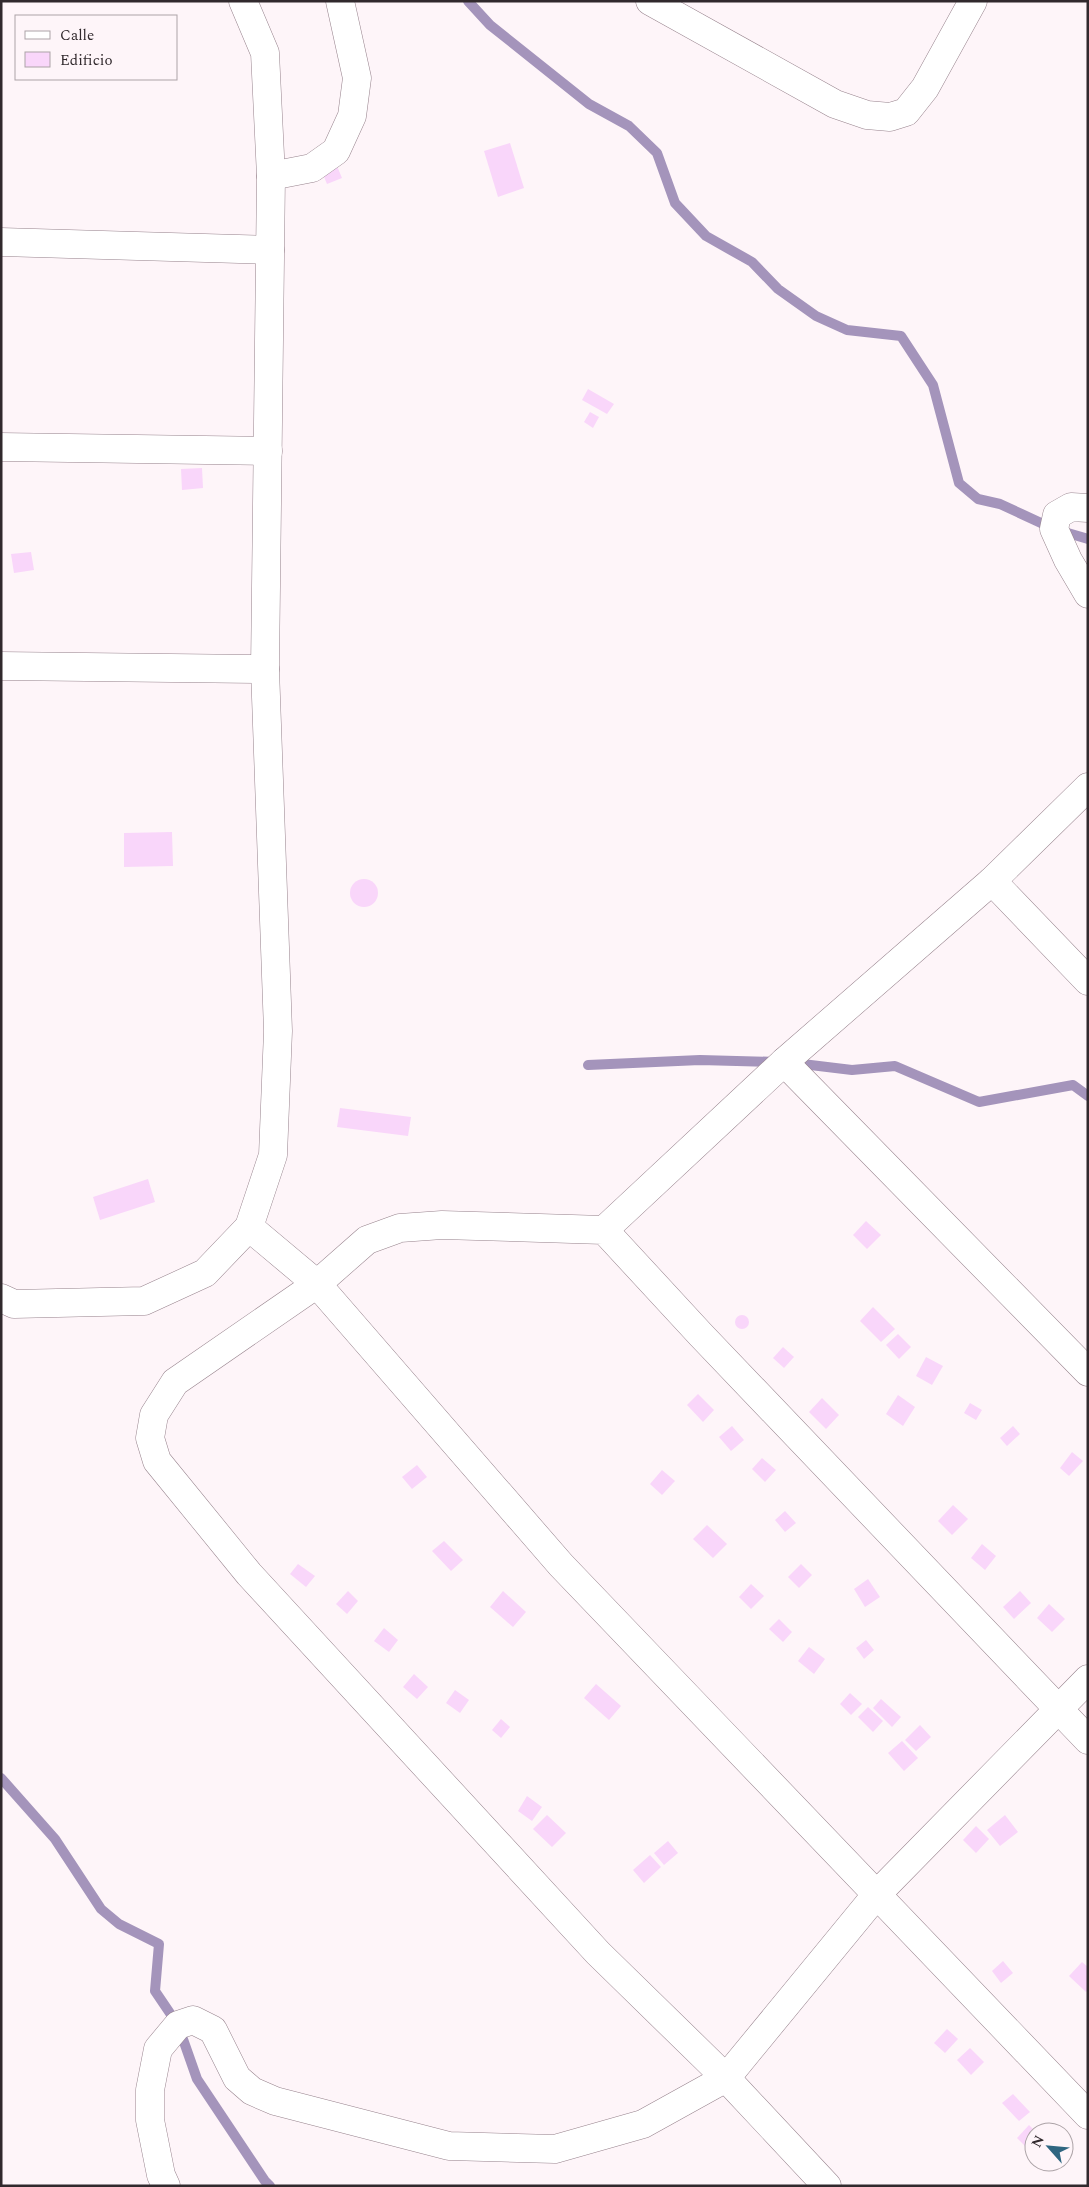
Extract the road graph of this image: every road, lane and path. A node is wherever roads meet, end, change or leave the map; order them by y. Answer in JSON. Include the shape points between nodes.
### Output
{"nodes":[{"id":1,"x":243,"y":1,"type":"edge"},
{"id":2,"x":340,"y":1,"type":"edge"},
{"id":3,"x":650,"y":1,"type":"edge"},
{"id":4,"x":973,"y":1,"type":"edge"},
{"id":5,"x":271,"y":176,"type":"junction"},
{"id":6,"x":1,"y":242,"type":"edge"},
{"id":7,"x":270,"y":250,"type":"junction"},
{"id":8,"x":1,"y":447,"type":"edge"},
{"id":9,"x":268,"y":450,"type":"junction"},
{"id":10,"x":1088,"y":508,"type":"edge"},
{"id":11,"x":1088,"y":594,"type":"edge"},
{"id":12,"x":1,"y":666,"type":"edge"},
{"id":13,"x":265,"y":669,"type":"junction"},
{"id":14,"x":1088,"y":787,"type":"edge"},
{"id":15,"x":992,"y":881,"type":"junction"},
{"id":16,"x":1088,"y":981,"type":"edge"},
{"id":17,"x":784,"y":1062,"type":"junction"},
{"id":18,"x":249,"y":1228,"type":"junction"},
{"id":19,"x":604,"y":1230,"type":"junction"},
{"id":20,"x":317,"y":1284,"type":"junction"},
{"id":21,"x":1,"y":1298,"type":"edge"},
{"id":22,"x":1088,"y":1372,"type":"edge"},
{"id":23,"x":1088,"y":1679,"type":"edge"},
{"id":24,"x":1058,"y":1708,"type":"junction"},
{"id":25,"x":1088,"y":1740,"type":"edge"},
{"id":26,"x":877,"y":1894,"type":"junction"},
{"id":27,"x":726,"y":2078,"type":"junction"},
{"id":28,"x":1088,"y":2115,"type":"edge"},
{"id":29,"x":166,"y":2186,"type":"edge"},
{"id":30,"x":828,"y":2186,"type":"edge"}],
"edges":[{"from":1,"to":5,"type":"street","via":[[265,53]]},
{"from":2,"to":5,"type":"street","via":[[357,78],[352,116],[336,151],[312,168]]},
{"from":3,"to":4,"type":"street","via":[[835,104],[867,115],[890,117],[906,112],[925,88]]},
{"from":5,"to":7,"type":"street"},
{"from":6,"to":7,"type":"street"},
{"from":7,"to":9,"type":"street"},
{"from":8,"to":9,"type":"street"},
{"from":9,"to":13,"type":"street"},
{"from":10,"to":11,"type":"street","via":[[1071,507],[1057,515],[1054,529]]},
{"from":12,"to":13,"type":"street"},
{"from":13,"to":18,"type":"street","via":[[278,1031],[273,1155]]},
{"from":14,"to":15,"type":"street"},
{"from":15,"to":16,"type":"street"},
{"from":15,"to":17,"type":"street"},
{"from":17,"to":19,"type":"street"},
{"from":17,"to":22,"type":"street"},
{"from":18,"to":20,"type":"street"},
{"from":18,"to":21,"type":"street","via":[[205,1273],[144,1301],[14,1304]]},
{"from":19,"to":20,"type":"street","via":[[442,1225],[400,1228],[367,1240]]},
{"from":19,"to":24,"type":"street"},
{"from":20,"to":26,"type":"street","via":[[560,1565]]},
{"from":20,"to":27,"type":"street","via":[[175,1382],[154,1415],[150,1438],[157,1461],[249,1574],[598,1953]]},
{"from":23,"to":24,"type":"street"},
{"from":24,"to":25,"type":"street"},
{"from":24,"to":26,"type":"street"},
{"from":26,"to":27,"type":"street"},
{"from":26,"to":28,"type":"street"},
{"from":27,"to":29,"type":"street","via":[[643,2124],[555,2149],[449,2146],[275,2101],[252,2091],[237,2078],[213,2030],[193,2020],[178,2025],[158,2049],[150,2090],[150,2120]]},
{"from":27,"to":30,"type":"street"}]}
